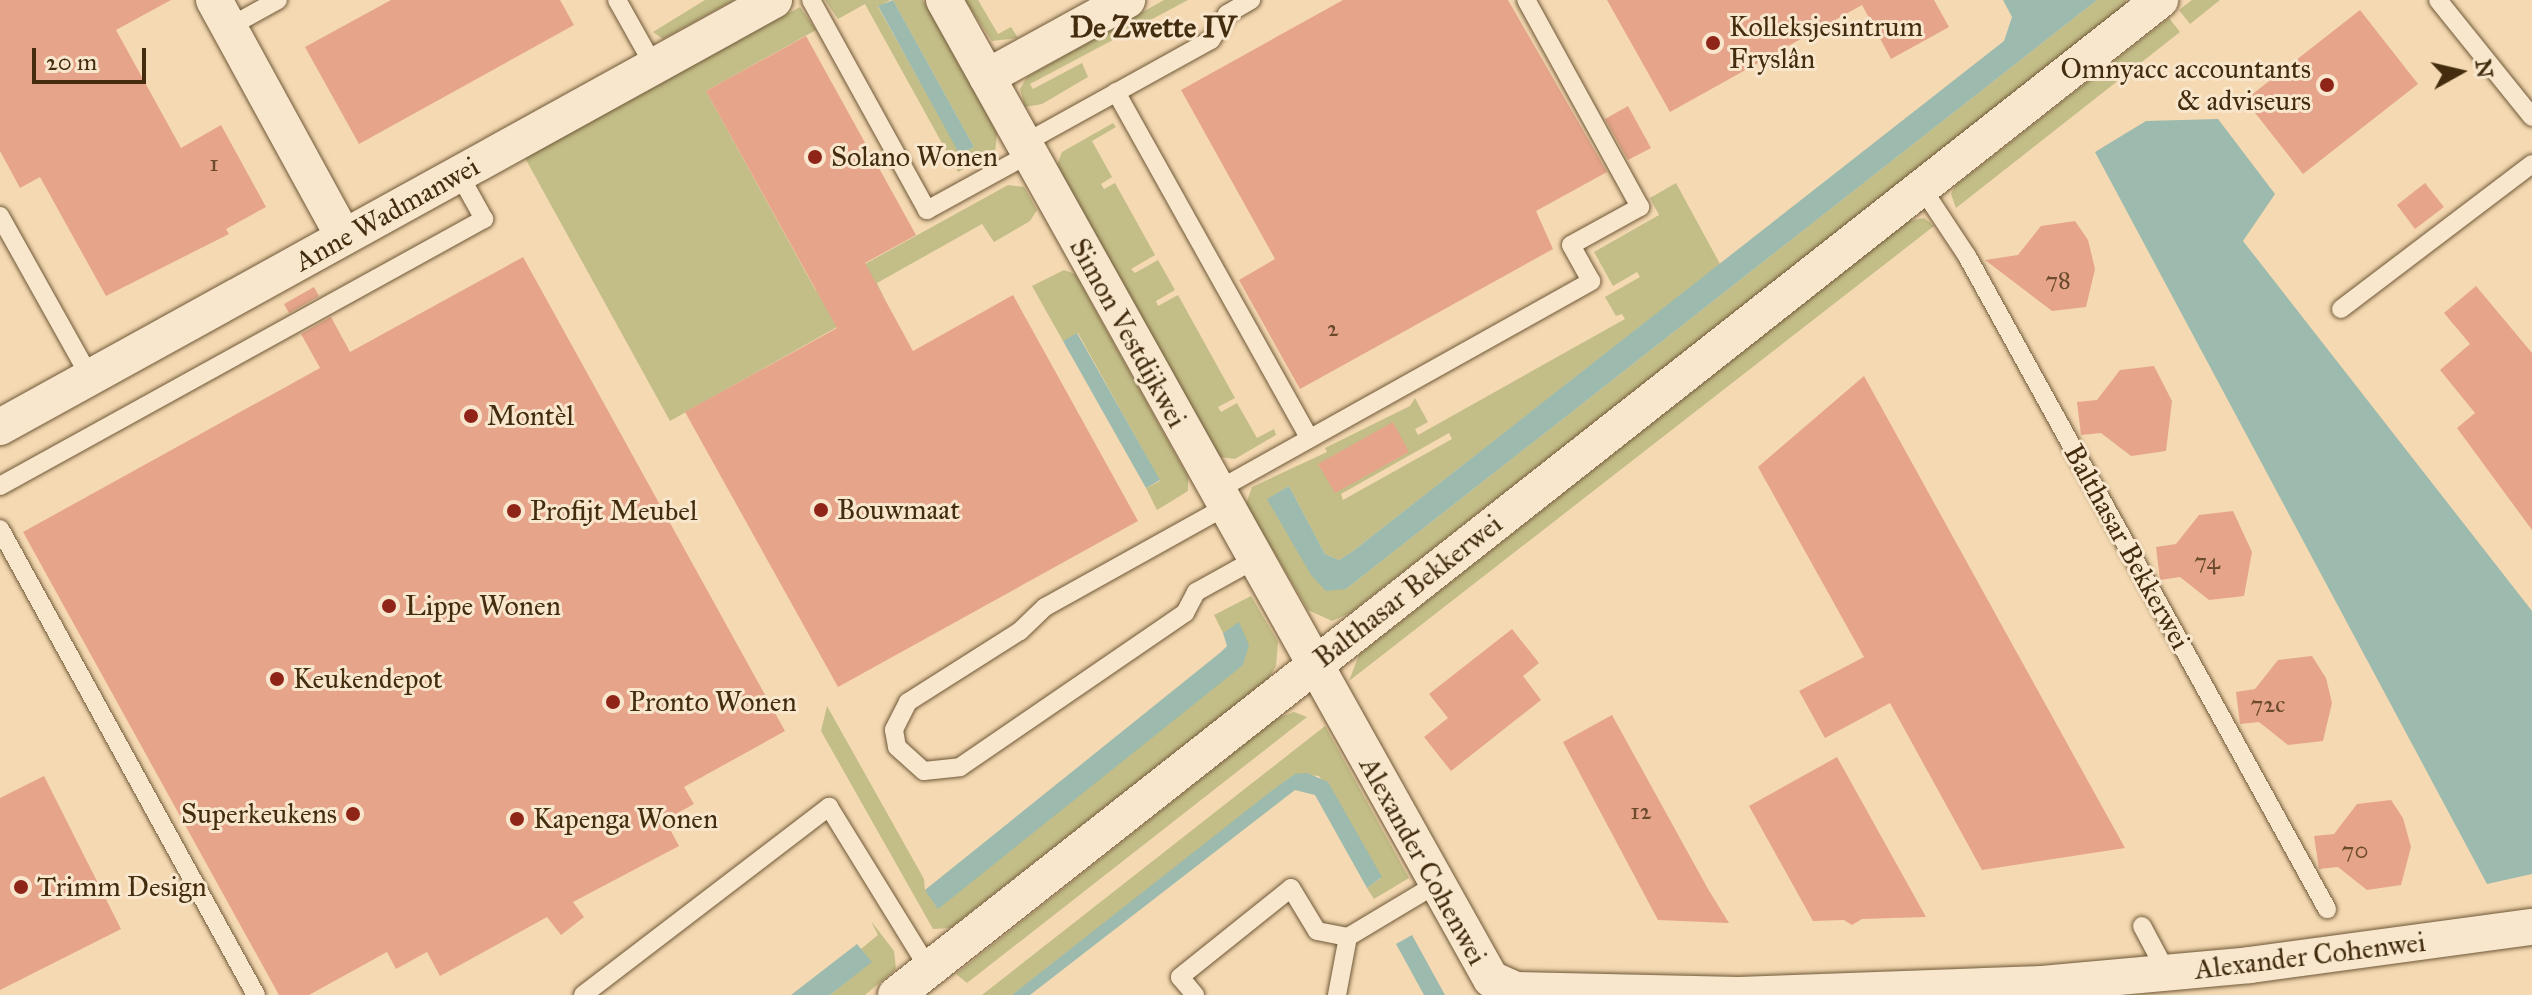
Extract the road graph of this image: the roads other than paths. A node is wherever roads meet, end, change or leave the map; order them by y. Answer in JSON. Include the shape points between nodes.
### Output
{"nodes":[{"id":1,"x":278,"y":0,"type":"edge"},
{"id":2,"x":617,"y":0,"type":"edge"},
{"id":3,"x":774,"y":0,"type":"edge"},
{"id":4,"x":811,"y":0,"type":"edge"},
{"id":5,"x":944,"y":0,"type":"edge"},
{"id":6,"x":1127,"y":0,"type":"edge"},
{"id":7,"x":1251,"y":0,"type":"edge"},
{"id":8,"x":1526,"y":0,"type":"edge"},
{"id":9,"x":2160,"y":0,"type":"edge"},
{"id":10,"x":2438,"y":0,"type":"edge"},
{"id":11,"x":221,"y":14,"type":"edge"},
{"id":12,"x":654,"y":66,"type":"junction"},
{"id":13,"x":987,"y":77,"type":"junction"},
{"id":14,"x":1116,"y":92,"type":"junction"},
{"id":15,"x":2532,"y":117,"type":"edge"},
{"id":16,"x":1026,"y":149,"type":"junction"},
{"id":17,"x":2532,"y":164,"type":"edge"},
{"id":18,"x":459,"y":174,"type":"junction"},
{"id":19,"x":1922,"y":188,"type":"junction"},
{"id":20,"x":0,"y":216,"type":"edge"},
{"id":21,"x":344,"y":237,"type":"junction"},
{"id":22,"x":2341,"y":309,"type":"dead end"},
{"id":23,"x":90,"y":377,"type":"junction"},
{"id":24,"x":0,"y":427,"type":"edge"},
{"id":25,"x":1309,"y":438,"type":"junction"},
{"id":26,"x":0,"y":486,"type":"edge"},
{"id":27,"x":1220,"y":499,"type":"junction"},
{"id":28,"x":0,"y":529,"type":"edge"},
{"id":29,"x":1254,"y":560,"type":"junction"},
{"id":30,"x":1313,"y":666,"type":"junction"},
{"id":31,"x":1435,"y":885,"type":"junction"},
{"id":32,"x":2327,"y":909,"type":"dead end"},
{"id":33,"x":2142,"y":926,"type":"dead end"},
{"id":34,"x":2532,"y":927,"type":"edge"},
{"id":35,"x":1348,"y":937,"type":"junction"},
{"id":36,"x":929,"y":969,"type":"junction"},
{"id":37,"x":2167,"y":973,"type":"junction"},
{"id":38,"x":1534,"y":993,"type":"edge"},
{"id":39,"x":256,"y":995,"type":"edge"},
{"id":40,"x":583,"y":995,"type":"edge"},
{"id":41,"x":896,"y":995,"type":"edge"},
{"id":42,"x":1195,"y":995,"type":"edge"},
{"id":43,"x":1337,"y":995,"type":"edge"}],
"edges":[{"from":1,"to":11,"type":"lane"},
{"from":2,"to":12,"type":"lane"},
{"from":3,"to":12,"type":"street","name":"Anne Wadmanwei"},
{"from":4,"to":16,"type":"lane","via":[[927,210]]},
{"from":5,"to":13,"type":"street","name":"Simon Vestdijkwei"},
{"from":6,"to":13,"type":"street"},
{"from":7,"to":14,"type":"lane","via":[[1227,14],[1211,40]]},
{"from":8,"to":25,"type":"lane","via":[[1640,207],[1571,245],[1591,281]]},
{"from":9,"to":19,"type":"street","name":"Balthasar Bekkerwei"},
{"from":10,"to":15,"type":"lane"},
{"from":11,"to":21,"type":"street"},
{"from":12,"to":18,"type":"street","name":"Anne Wadmanwei"},
{"from":13,"to":16,"type":"street","name":"Simon Vestdijkwei"},
{"from":14,"to":16,"type":"lane"},
{"from":14,"to":25,"type":"lane"},
{"from":16,"to":27,"type":"street","name":"Simon Vestdijkwei"},
{"from":17,"to":22,"type":"lane"},
{"from":18,"to":21,"type":"street","name":"Anne Wadmanwei"},
{"from":18,"to":26,"type":"lane","via":[[484,219]]},
{"from":19,"to":30,"type":"street","name":"Balthasar Bekkerwei"},
{"from":19,"to":32,"type":"lane","name":"Balthasar Bekkerwei","via":[[1967,256]]},
{"from":20,"to":23,"type":"lane"},
{"from":21,"to":23,"type":"street","name":"Anne Wadmanwei"},
{"from":23,"to":24,"type":"street","name":"Anne Wadmanwei"},
{"from":25,"to":27,"type":"lane"},
{"from":27,"to":29,"type":"street","name":"Simon Vestdijkwei"},
{"from":27,"to":29,"type":"lane","via":[[1045,607],[1020,631],[908,702],[894,730],[897,747],[924,771],[960,767],[1185,613],[1196,592]]},
{"from":28,"to":39,"type":"lane"},
{"from":29,"to":30,"type":"street","name":"Simon Vestdijkwei"},
{"from":30,"to":31,"type":"street","name":"Alexander Cohenwei"},
{"from":30,"to":36,"type":"street","name":"Balthasar Bekkerwei"},
{"from":31,"to":35,"type":"lane"},
{"from":31,"to":38,"type":"street","name":"Alexander Cohenwei","via":[[1491,979]]},
{"from":33,"to":37,"type":"lane"},
{"from":34,"to":37,"type":"street","name":"Alexander Cohenwei"},
{"from":35,"to":42,"type":"lane","via":[[1317,931],[1291,888],[1180,977]]},
{"from":35,"to":43,"type":"lane"},
{"from":36,"to":40,"type":"lane","via":[[829,807]]},
{"from":36,"to":41,"type":"street","name":"Balthasar Bekkerwei"},
{"from":37,"to":38,"type":"street","name":"Alexander Cohenwei","via":[[1891,991]]}]}
